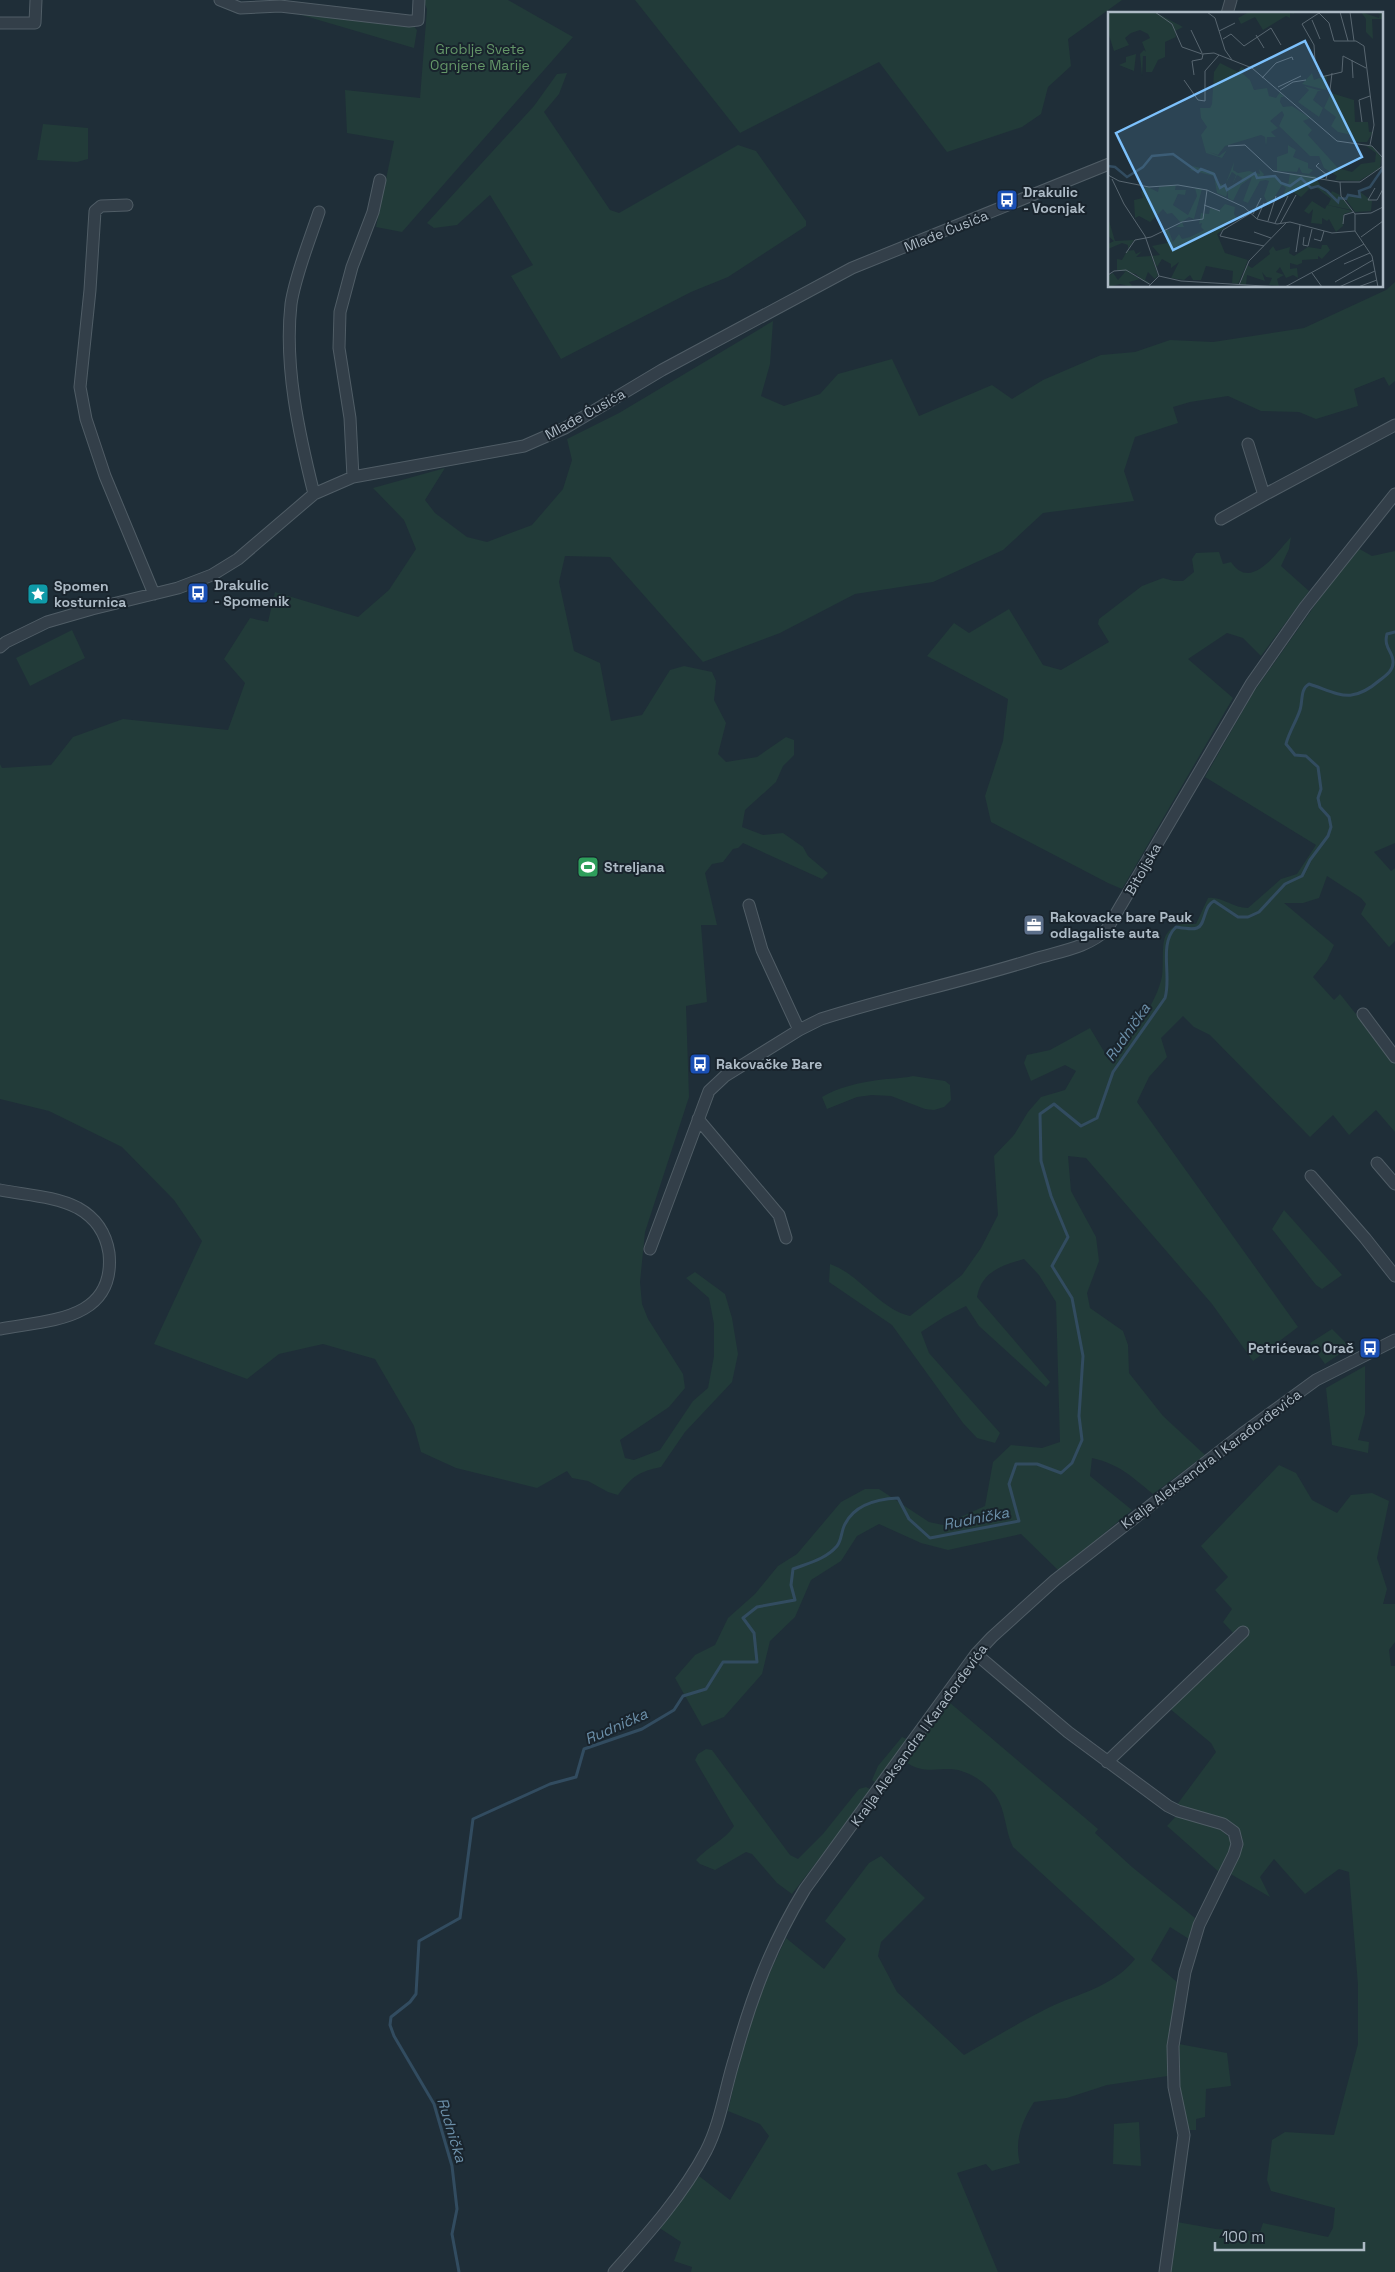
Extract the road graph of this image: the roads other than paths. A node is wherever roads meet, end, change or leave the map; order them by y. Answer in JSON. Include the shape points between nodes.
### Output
{"nodes":[{"id":1,"x":36,"y":0,"type":"edge"},
{"id":2,"x":220,"y":0,"type":"edge"},
{"id":3,"x":419,"y":0,"type":"edge"},
{"id":4,"x":0,"y":23,"type":"edge"},
{"id":5,"x":1108,"y":164,"type":"edge"},
{"id":6,"x":380,"y":180,"type":"dead end"},
{"id":7,"x":127,"y":205,"type":"dead end"},
{"id":8,"x":319,"y":212,"type":"dead end"},
{"id":9,"x":1395,"y":425,"type":"edge"},
{"id":10,"x":1248,"y":444,"type":"dead end"},
{"id":11,"x":353,"y":477,"type":"junction"},
{"id":12,"x":314,"y":494,"type":"junction"},
{"id":13,"x":1395,"y":494,"type":"edge"},
{"id":14,"x":1264,"y":495,"type":"junction"},
{"id":15,"x":1221,"y":519,"type":"dead end"},
{"id":16,"x":154,"y":594,"type":"junction"},
{"id":17,"x":0,"y":647,"type":"edge"},
{"id":18,"x":749,"y":904,"type":"dead end"},
{"id":19,"x":1363,"y":1014,"type":"dead end"},
{"id":20,"x":799,"y":1030,"type":"junction"},
{"id":21,"x":1395,"y":1057,"type":"edge"},
{"id":22,"x":698,"y":1119,"type":"junction"},
{"id":23,"x":1377,"y":1163,"type":"dead end"},
{"id":24,"x":1311,"y":1176,"type":"dead end"},
{"id":25,"x":1395,"y":1184,"type":"edge"},
{"id":26,"x":0,"y":1190,"type":"edge"},
{"id":27,"x":786,"y":1238,"type":"dead end"},
{"id":28,"x":650,"y":1249,"type":"dead end"},
{"id":29,"x":1395,"y":1276,"type":"edge"},
{"id":30,"x":0,"y":1330,"type":"edge"},
{"id":31,"x":1395,"y":1340,"type":"edge"},
{"id":32,"x":1243,"y":1632,"type":"dead end"},
{"id":33,"x":976,"y":1654,"type":"junction"},
{"id":34,"x":1107,"y":1762,"type":"junction"},
{"id":35,"x":614,"y":2272,"type":"edge"},
{"id":36,"x":1165,"y":2272,"type":"edge"}],
"edges":[{"from":1,"to":4,"type":"street","via":[[35,23]]},
{"from":2,"to":3,"type":"street","via":[[240,8],[280,6],[409,21],[418,20]]},
{"from":5,"to":11,"type":"street","name":"Mlađe Ćusića","via":[[852,268],[662,370],[565,428],[524,446]]},
{"from":6,"to":11,"type":"street","via":[[340,312],[339,348],[350,418]]},
{"from":7,"to":16,"type":"street","via":[[101,206],[95,211],[80,387],[86,419],[105,476]]},
{"from":8,"to":12,"type":"street","via":[[292,302],[290,331],[296,406]]},
{"from":9,"to":14,"type":"street"},
{"from":10,"to":14,"type":"street"},
{"from":11,"to":12,"type":"street","name":"Mlađe Ćusića"},
{"from":12,"to":16,"type":"street","name":"Mlađe Ćusića","via":[[238,559],[212,575]]},
{"from":13,"to":20,"type":"street","name":"Bitoljska","via":[[1305,607],[1252,684],[1116,916],[1101,935],[1089,942],[995,972],[846,1011]]},
{"from":14,"to":15,"type":"street"},
{"from":16,"to":17,"type":"street","name":"Mlađe Ćusića","via":[[47,622]]},
{"from":18,"to":20,"type":"street","via":[[762,950]]},
{"from":19,"to":21,"type":"street"},
{"from":20,"to":22,"type":"street","name":"Bitoljska","via":[[725,1076],[709,1091]]},
{"from":22,"to":27,"type":"street","via":[[779,1216]]},
{"from":22,"to":28,"type":"street","name":"Bitoljska"},
{"from":23,"to":25,"type":"street"},
{"from":24,"to":29,"type":"street"},
{"from":26,"to":30,"type":"street","via":[[61,1202],[78,1208],[94,1220],[105,1233],[110,1273],[104,1289],[90,1306],[68,1318]]},
{"from":31,"to":33,"type":"street","name":"Kralja Aleksandra I Karađorđevića","via":[[1316,1380],[1242,1434],[1055,1580]]},
{"from":32,"to":34,"type":"street"},
{"from":33,"to":34,"type":"street"},
{"from":33,"to":35,"type":"street","name":"Kralja Aleksandra I Karađorđevića","via":[[789,1916],[761,1975],[706,2151],[673,2201]]},
{"from":34,"to":36,"type":"street","via":[[1168,1806],[1223,1824],[1236,1836],[1234,1854],[1199,1925],[1186,1972],[1173,2046],[1174,2088],[1184,2135]]}]}
